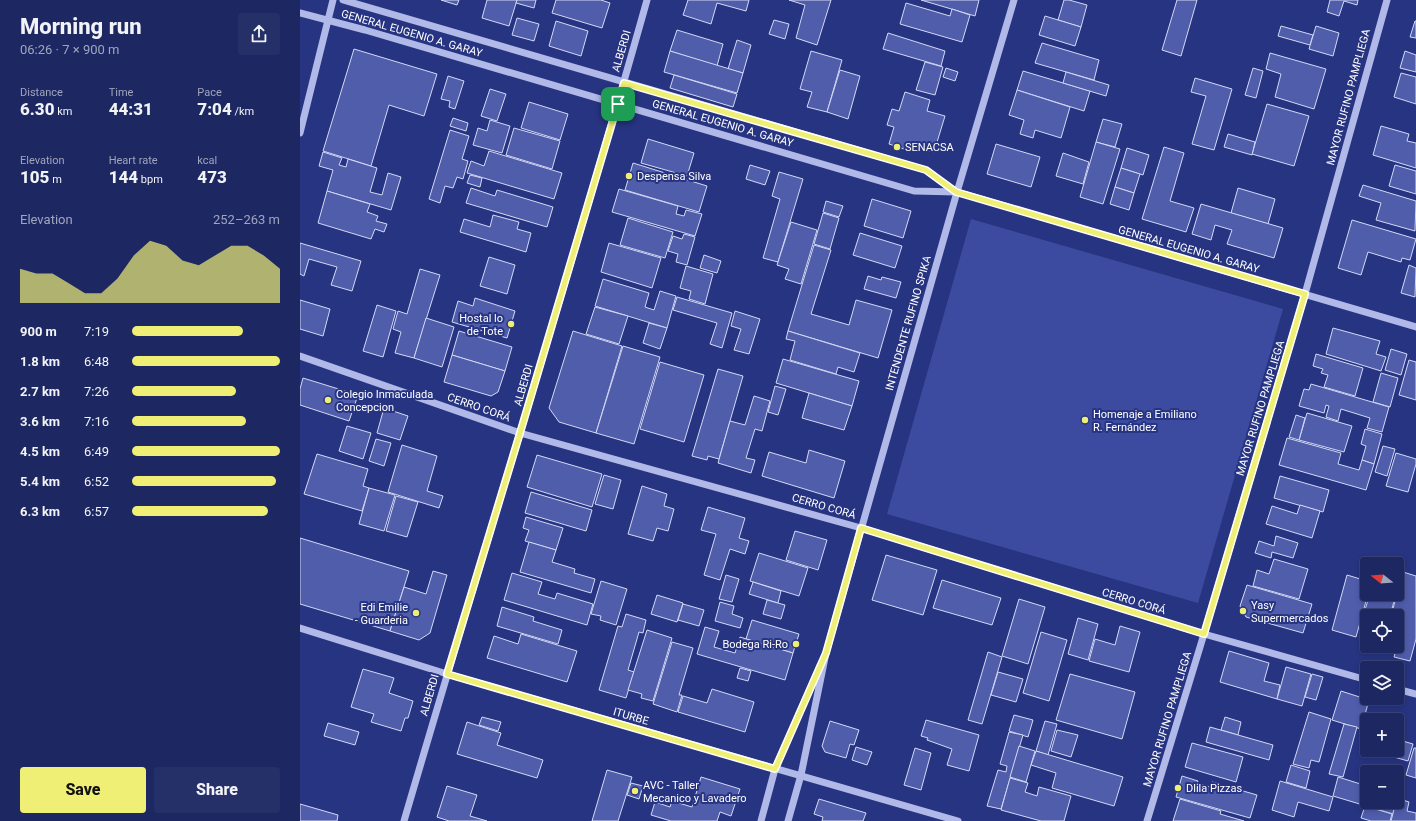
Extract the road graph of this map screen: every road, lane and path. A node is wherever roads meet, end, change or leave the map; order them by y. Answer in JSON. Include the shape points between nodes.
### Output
{"nodes":[{"id":1,"x":333,"y":0,"type":"edge"},
{"id":2,"x":343,"y":0,"type":"edge"},
{"id":3,"x":647,"y":0,"type":"edge"},
{"id":4,"x":1014,"y":0,"type":"edge"},
{"id":5,"x":1387,"y":0,"type":"edge"},
{"id":6,"x":300,"y":13,"type":"edge"},
{"id":7,"x":327,"y":20,"type":"junction"},
{"id":8,"x":624,"y":83,"type":"junction"},
{"id":9,"x":618,"y":104,"type":"junction"},
{"id":10,"x":300,"y":134,"type":"edge"},
{"id":11,"x":956,"y":192,"type":"junction"},
{"id":12,"x":1305,"y":294,"type":"junction"},
{"id":13,"x":1416,"y":327,"type":"edge"},
{"id":14,"x":300,"y":356,"type":"edge"},
{"id":15,"x":520,"y":433,"type":"junction"},
{"id":16,"x":861,"y":528,"type":"junction"},
{"id":17,"x":300,"y":628,"type":"edge"},
{"id":18,"x":1204,"y":634,"type":"junction"},
{"id":19,"x":826,"y":653,"type":"junction"},
{"id":20,"x":447,"y":674,"type":"junction"},
{"id":21,"x":1360,"y":678,"type":"edge"},
{"id":22,"x":1404,"y":691,"type":"edge"},
{"id":23,"x":1416,"y":694,"type":"edge"},
{"id":24,"x":775,"y":769,"type":"junction"},
{"id":25,"x":801,"y":775,"type":"junction"},
{"id":26,"x":404,"y":821,"type":"edge"},
{"id":27,"x":760,"y":821,"type":"edge"},
{"id":28,"x":788,"y":821,"type":"edge"},
{"id":29,"x":958,"y":821,"type":"edge"},
{"id":30,"x":1147,"y":821,"type":"edge"}],
"edges":[{"from":1,"to":7,"type":"street"},
{"from":2,"to":8,"type":"street","name":"GENERAL EUGENIO A. GARAY"},
{"from":3,"to":8,"type":"street","name":"ALBERDI"},
{"from":4,"to":11,"type":"street","name":"INTENDENTE RUFINO SPIKA"},
{"from":5,"to":12,"type":"street","name":"MAYOR RUFINO PAMPLIEGA"},
{"from":6,"to":7,"type":"street","name":"GENERAL EUGENIO A. GARAY"},
{"from":7,"to":9,"type":"street","name":"GENERAL EUGENIO A. GARAY"},
{"from":7,"to":10,"type":"street"},
{"from":8,"to":9,"type":"street","name":"ALBERDI"},
{"from":8,"to":11,"type":"street","name":"GENERAL EUGENIO A. GARAY","via":[[926,170]]},
{"from":9,"to":11,"type":"street","name":"GENERAL EUGENIO A. GARAY","via":[[914,191]]},
{"from":9,"to":15,"type":"street","name":"ALBERDI"},
{"from":11,"to":12,"type":"street","name":"GENERAL EUGENIO A. GARAY"},
{"from":11,"to":16,"type":"street","name":"INTENDENTE RUFINO SPIKA"},
{"from":12,"to":13,"type":"street","name":"GENERAL EUGENIO A. GARAY"},
{"from":12,"to":18,"type":"street","name":"MAYOR RUFINO PAMPLIEGA"},
{"from":14,"to":15,"type":"street","name":"CERRO CORÁ"},
{"from":15,"to":16,"type":"street","name":"CERRO CORÁ"},
{"from":15,"to":20,"type":"street","name":"ALBERDI"},
{"from":16,"to":18,"type":"street","name":"CERRO CORÁ"},
{"from":16,"to":19,"type":"street","name":"INTENDENTE RUFINO SPIKA"},
{"from":17,"to":20,"type":"street","name":"ITURBE"},
{"from":18,"to":21,"type":"street","name":"CERRO CORÁ"},
{"from":18,"to":30,"type":"street","name":"MAYOR RUFINO PAMPLIEGA"},
{"from":19,"to":24,"type":"street","name":"INTENDENTE RUFINO SPIKA"},
{"from":19,"to":25,"type":"street","name":"INTENDENTE RUFINO SPIKA"},
{"from":20,"to":24,"type":"street","name":"ITURBE"},
{"from":20,"to":26,"type":"street","name":"ALBERDI"},
{"from":22,"to":23,"type":"street"},
{"from":24,"to":25,"type":"street","name":"ITURBE"},
{"from":24,"to":27,"type":"street","name":"INTENDENTE RUFINO SPIKA"},
{"from":25,"to":28,"type":"street","name":"INTENDENTE RUFINO SPIKA"},
{"from":25,"to":29,"type":"street","name":"ITURBE"}]}
